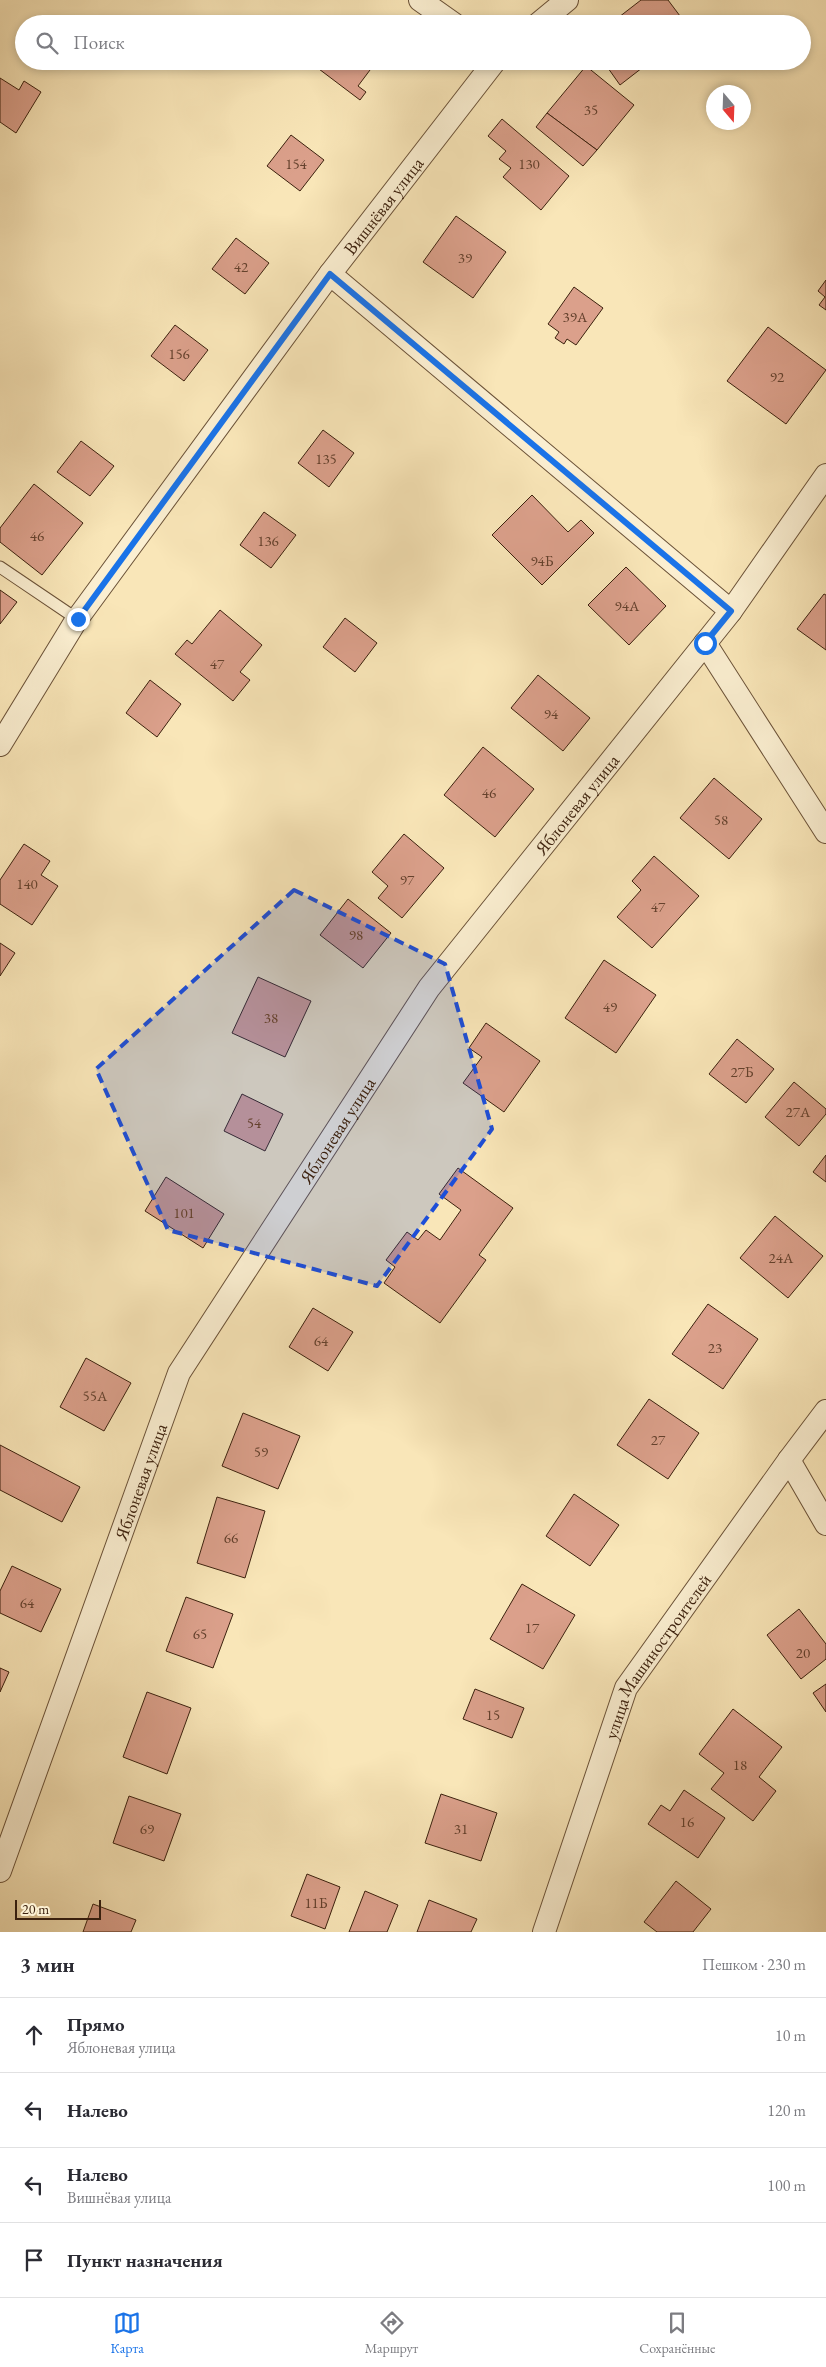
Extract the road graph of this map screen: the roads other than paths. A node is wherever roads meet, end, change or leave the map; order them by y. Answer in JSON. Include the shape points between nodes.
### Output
{"nodes":[{"id":1,"x":420,"y":0,"type":"edge"},
{"id":2,"x":566,"y":0,"type":"edge"},
{"id":3,"x":441,"y":15,"type":"edge"},
{"id":4,"x":548,"y":15,"type":"edge"},
{"id":5,"x":487,"y":70,"type":"edge"},
{"id":6,"x":330,"y":274,"type":"junction"},
{"id":7,"x":826,"y":475,"type":"edge"},
{"id":8,"x":0,"y":566,"type":"edge"},
{"id":9,"x":731,"y":611,"type":"junction"},
{"id":10,"x":78,"y":619,"type":"junction"},
{"id":11,"x":705,"y":643,"type":"junction"},
{"id":12,"x":0,"y":744,"type":"edge"},
{"id":13,"x":826,"y":832,"type":"edge"},
{"id":14,"x":826,"y":1411,"type":"edge"},
{"id":15,"x":789,"y":1460,"type":"junction"},
{"id":16,"x":826,"y":1524,"type":"edge"},
{"id":17,"x":0,"y":1871,"type":"edge"},
{"id":18,"x":544,"y":1932,"type":"edge"}],
"edges":[{"from":1,"to":3,"type":"street"},
{"from":2,"to":4,"type":"street"},
{"from":5,"to":6,"type":"street","name":"Вишнёвая улица"},
{"from":6,"to":9,"type":"street"},
{"from":6,"to":10,"type":"street","name":"Вишнёвая улица"},
{"from":7,"to":9,"type":"street","name":"Яблоневая улица"},
{"from":8,"to":10,"type":"lane"},
{"from":9,"to":11,"type":"street","name":"Яблоневая улица"},
{"from":10,"to":12,"type":"street","name":"Вишнёвая улица"},
{"from":11,"to":13,"type":"street"},
{"from":11,"to":17,"type":"street","name":"Яблоневая улица","via":[[428,988],[179,1373]]},
{"from":14,"to":15,"type":"street","name":"улица Машиностроителей"},
{"from":15,"to":16,"type":"street"},
{"from":15,"to":18,"type":"street","name":"улица Машиностроителей","via":[[626,1688]]}]}
